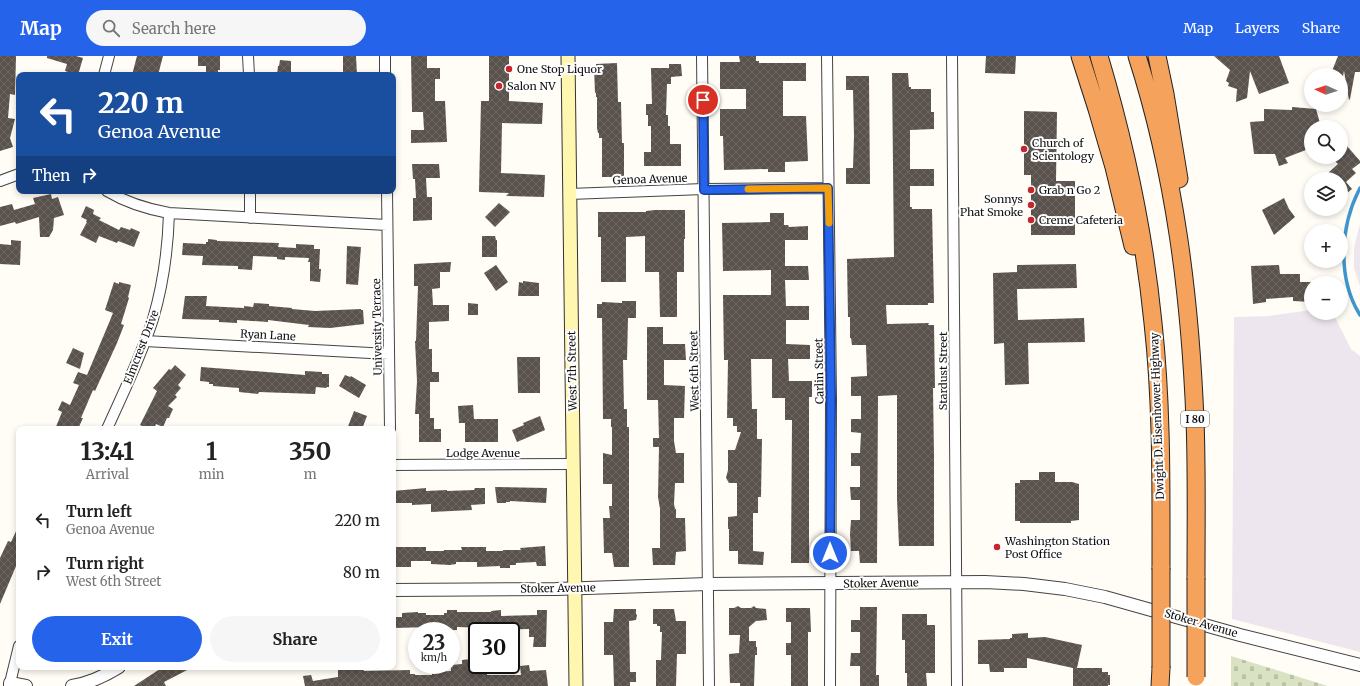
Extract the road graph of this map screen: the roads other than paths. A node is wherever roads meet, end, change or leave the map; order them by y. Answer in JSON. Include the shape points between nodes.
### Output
{"nodes":[{"id":1,"x":108,"y":56,"type":"edge"},
{"id":2,"x":248,"y":56,"type":"edge"},
{"id":3,"x":385,"y":56,"type":"edge"},
{"id":4,"x":568,"y":56,"type":"edge"},
{"id":5,"x":702,"y":56,"type":"edge"},
{"id":6,"x":827,"y":56,"type":"edge"},
{"id":7,"x":952,"y":56,"type":"edge"},
{"id":8,"x":1080,"y":56,"type":"edge"},
{"id":9,"x":1099,"y":56,"type":"edge"},
{"id":10,"x":1136,"y":56,"type":"edge"},
{"id":11,"x":1157,"y":56,"type":"edge"},
{"id":12,"x":105,"y":72,"type":"edge"},
{"id":13,"x":249,"y":72,"type":"edge"},
{"id":14,"x":385,"y":72,"type":"edge"},
{"id":15,"x":16,"y":175,"type":"edge"},
{"id":16,"x":0,"y":181,"type":"edge"},
{"id":17,"x":828,"y":188,"type":"junction"},
{"id":18,"x":704,"y":190,"type":"junction"},
{"id":19,"x":112,"y":194,"type":"edge"},
{"id":20,"x":250,"y":194,"type":"edge"},
{"id":21,"x":387,"y":194,"type":"edge"},
{"id":22,"x":569,"y":194,"type":"junction"},
{"id":23,"x":169,"y":214,"type":"junction"},
{"id":24,"x":250,"y":218,"type":"junction"},
{"id":25,"x":387,"y":225,"type":"junction"},
{"id":26,"x":1183,"y":261,"type":"junction"},
{"id":27,"x":1154,"y":323,"type":"junction"},
{"id":28,"x":145,"y":341,"type":"junction"},
{"id":29,"x":389,"y":354,"type":"junction"},
{"id":30,"x":108,"y":426,"type":"edge"},
{"id":31,"x":390,"y":426,"type":"edge"},
{"id":32,"x":573,"y":464,"type":"junction"},
{"id":33,"x":396,"y":465,"type":"edge"},
{"id":34,"x":957,"y":582,"type":"junction"},
{"id":35,"x":708,"y":584,"type":"junction"},
{"id":36,"x":830,"y":584,"type":"junction"},
{"id":37,"x":575,"y":588,"type":"junction"},
{"id":38,"x":396,"y":590,"type":"edge"},
{"id":39,"x":16,"y":659,"type":"edge"},
{"id":40,"x":1360,"y":665,"type":"edge"},
{"id":41,"x":114,"y":670,"type":"edge"},
{"id":42,"x":1196,"y":682,"type":"edge"},
{"id":43,"x":10,"y":685,"type":"edge"},
{"id":44,"x":26,"y":686,"type":"edge"},
{"id":45,"x":72,"y":686,"type":"edge"},
{"id":46,"x":576,"y":686,"type":"edge"},
{"id":47,"x":709,"y":686,"type":"edge"},
{"id":48,"x":830,"y":686,"type":"edge"},
{"id":49,"x":957,"y":686,"type":"edge"},
{"id":50,"x":1160,"y":686,"type":"edge"}],
"edges":[{"from":1,"to":12,"type":"street"},
{"from":2,"to":13,"type":"street"},
{"from":3,"to":14,"type":"street"},
{"from":4,"to":22,"type":"main road","name":"West 7th Street"},
{"from":5,"to":18,"type":"street","name":"West 6th Street"},
{"from":6,"to":17,"type":"street","name":"Carlin Street"},
{"from":7,"to":34,"type":"street","name":"Stardust Street"},
{"from":8,"to":27,"type":"highway","via":[[1114,167]]},
{"from":9,"to":27,"type":"highway","name":"Dwight D. Eisenhower Highway","via":[[1120,130],[1133,191]]},
{"from":10,"to":26,"type":"highway","number":"I 80","via":[[1167,169]]},
{"from":11,"to":26,"type":"highway","via":[[1181,189]]},
{"from":15,"to":16,"type":"street"},
{"from":17,"to":18,"type":"street","name":"Genoa Avenue"},
{"from":17,"to":36,"type":"street","name":"Carlin Street"},
{"from":18,"to":22,"type":"street","name":"Genoa Avenue"},
{"from":18,"to":35,"type":"street","name":"West 6th Street"},
{"from":19,"to":23,"type":"street","via":[[138,206]]},
{"from":20,"to":24,"type":"street"},
{"from":21,"to":25,"type":"street","name":"University Terrace"},
{"from":22,"to":32,"type":"main road","name":"West 7th Street"},
{"from":23,"to":24,"type":"street"},
{"from":23,"to":28,"type":"street","name":"Elmcrest Drive","via":[[166,253],[158,297]]},
{"from":24,"to":25,"type":"street"},
{"from":25,"to":29,"type":"street","name":"University Terrace"},
{"from":26,"to":42,"type":"highway","number":"I 80","bridge":true,"via":[[1195,422]]},
{"from":27,"to":50,"type":"highway","name":"Dwight D. Eisenhower Highway","bridge":true,"via":[[1160,432]]},
{"from":28,"to":29,"type":"street","name":"Ryan Lane"},
{"from":28,"to":30,"type":"street","name":"Elmcrest Drive"},
{"from":29,"to":31,"type":"street","name":"University Terrace"},
{"from":32,"to":33,"type":"street","name":"Lodge Avenue"},
{"from":32,"to":37,"type":"main road","name":"West 7th Street"},
{"from":34,"to":36,"type":"street","name":"Stoker Avenue"},
{"from":34,"to":40,"type":"street","name":"Stoker Avenue","via":[[1024,584],[1105,597]]},
{"from":34,"to":49,"type":"street","name":"Stardust Street"},
{"from":35,"to":36,"type":"street","name":"Stoker Avenue"},
{"from":35,"to":37,"type":"street","name":"Stoker Avenue"},
{"from":35,"to":47,"type":"street","name":"West 6th Street"},
{"from":36,"to":48,"type":"street","name":"Carlin Street"},
{"from":37,"to":38,"type":"street","name":"Stoker Avenue"},
{"from":37,"to":46,"type":"main road","name":"West 7th Street"},
{"from":39,"to":43,"type":"street"},
{"from":41,"to":45,"type":"street","via":[[103,677]]},
{"from":43,"to":44,"type":"street"}]}
